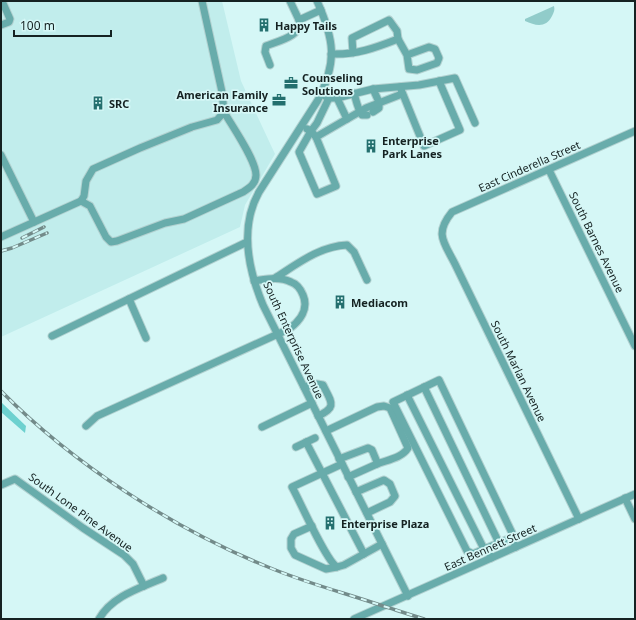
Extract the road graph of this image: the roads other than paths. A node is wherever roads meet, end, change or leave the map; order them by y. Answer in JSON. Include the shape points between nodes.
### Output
{"nodes":[{"id":1,"x":202,"y":1,"type":"edge"},
{"id":2,"x":290,"y":1,"type":"edge"},
{"id":3,"x":2,"y":4,"type":"edge"},
{"id":4,"x":319,"y":4,"type":"edge"},
{"id":5,"x":299,"y":20,"type":"junction"},
{"id":6,"x":1,"y":25,"type":"edge"},
{"id":7,"x":398,"y":39,"type":"junction"},
{"id":8,"x":353,"y":53,"type":"junction"},
{"id":9,"x":331,"y":54,"type":"junction"},
{"id":10,"x":407,"y":55,"type":"junction"},
{"id":11,"x":270,"y":65,"type":"dead end"},
{"id":12,"x":438,"y":81,"type":"junction"},
{"id":13,"x":373,"y":89,"type":"junction"},
{"id":14,"x":401,"y":90,"type":"junction"},
{"id":15,"x":354,"y":93,"type":"junction"},
{"id":16,"x":321,"y":95,"type":"junction"},
{"id":17,"x":333,"y":98,"type":"junction"},
{"id":18,"x":379,"y":102,"type":"junction"},
{"id":19,"x":360,"y":111,"type":"junction"},
{"id":20,"x":224,"y":112,"type":"junction"},
{"id":21,"x":347,"y":119,"type":"junction"},
{"id":22,"x":475,"y":123,"type":"dead end"},
{"id":23,"x":301,"y":126,"type":"junction"},
{"id":24,"x":635,"y":131,"type":"edge"},
{"id":25,"x":313,"y":134,"type":"junction"},
{"id":26,"x":1,"y":155,"type":"edge"},
{"id":27,"x":549,"y":170,"type":"junction"},
{"id":28,"x":81,"y":201,"type":"junction"},
{"id":29,"x":34,"y":222,"type":"junction"},
{"id":30,"x":442,"y":231,"type":"joint"},
{"id":31,"x":1,"y":237,"type":"edge"},
{"id":32,"x":247,"y":242,"type":"junction"},
{"id":33,"x":274,"y":278,"type":"junction"},
{"id":34,"x":367,"y":280,"type":"dead end"},
{"id":35,"x":254,"y":281,"type":"junction"},
{"id":36,"x":129,"y":299,"type":"junction"},
{"id":37,"x":277,"y":333,"type":"junction"},
{"id":38,"x":52,"y":336,"type":"dead end"},
{"id":39,"x":146,"y":338,"type":"dead end"},
{"id":40,"x":635,"y":346,"type":"edge"},
{"id":41,"x":304,"y":387,"type":"junction"},
{"id":42,"x":424,"y":388,"type":"junction"},
{"id":43,"x":407,"y":396,"type":"junction"},
{"id":44,"x":312,"y":403,"type":"junction"},
{"id":45,"x":318,"y":416,"type":"junction"},
{"id":46,"x":86,"y":426,"type":"dead end"},
{"id":47,"x":262,"y":427,"type":"dead end"},
{"id":48,"x":326,"y":431,"type":"junction"},
{"id":49,"x":315,"y":438,"type":"dead end"},
{"id":50,"x":306,"y":442,"type":"junction"},
{"id":51,"x":296,"y":447,"type":"dead end"},
{"id":52,"x":341,"y":462,"type":"junction"},
{"id":53,"x":377,"y":464,"type":"junction"},
{"id":54,"x":322,"y":473,"type":"junction"},
{"id":55,"x":348,"y":477,"type":"junction"},
{"id":56,"x":1,"y":485,"type":"edge"},
{"id":57,"x":356,"y":492,"type":"junction"},
{"id":58,"x":635,"y":494,"type":"edge"},
{"id":59,"x":625,"y":498,"type":"junction"},
{"id":60,"x":367,"y":513,"type":"junction"},
{"id":61,"x":579,"y":519,"type":"junction"},
{"id":62,"x":635,"y":519,"type":"edge"},
{"id":63,"x":312,"y":526,"type":"junction"},
{"id":64,"x":511,"y":538,"type":"junction"},
{"id":65,"x":499,"y":543,"type":"junction"},
{"id":66,"x":382,"y":544,"type":"junction"},
{"id":67,"x":516,"y":547,"type":"junction"},
{"id":68,"x":485,"y":549,"type":"junction"},
{"id":69,"x":364,"y":554,"type":"junction"},
{"id":70,"x":491,"y":558,"type":"junction"},
{"id":71,"x":337,"y":567,"type":"junction"},
{"id":72,"x":163,"y":578,"type":"dead end"},
{"id":73,"x":144,"y":586,"type":"junction"},
{"id":74,"x":408,"y":596,"type":"junction"},
{"id":75,"x":99,"y":619,"type":"edge"},
{"id":76,"x":354,"y":619,"type":"edge"}],
"edges":[{"from":1,"to":20,"type":"street"},
{"from":2,"to":5,"type":"street"},
{"from":3,"to":6,"type":"street","via":[[10,19]]},
{"from":4,"to":5,"type":"street"},
{"from":4,"to":9,"type":"street","name":"South Enterprise Avenue","via":[[328,31]]},
{"from":5,"to":11,"type":"street","via":[[298,30],[294,34],[266,46],[265,52]]},
{"from":7,"to":8,"type":"street"},
{"from":7,"to":8,"type":"street","via":[[397,31],[389,20],[352,38]]},
{"from":7,"to":10,"type":"street"},
{"from":8,"to":9,"type":"street"},
{"from":9,"to":16,"type":"street","name":"South Enterprise Avenue","via":[[332,61]]},
{"from":10,"to":10,"type":"street","via":[[409,69],[417,70],[437,63],[439,58],[435,48],[429,46]]},
{"from":12,"to":14,"type":"street"},
{"from":12,"to":14,"type":"street","via":[[460,130],[424,146]]},
{"from":12,"to":22,"type":"street","via":[[455,78]]},
{"from":13,"to":14,"type":"street"},
{"from":13,"to":15,"type":"street"},
{"from":13,"to":18,"type":"street"},
{"from":14,"to":18,"type":"street"},
{"from":15,"to":17,"type":"street"},
{"from":15,"to":19,"type":"street"},
{"from":16,"to":17,"type":"street"},
{"from":16,"to":23,"type":"street","name":"South Enterprise Avenue"},
{"from":17,"to":21,"type":"street"},
{"from":17,"to":25,"type":"street"},
{"from":18,"to":19,"type":"street"},
{"from":18,"to":19,"type":"street","via":[[378,108],[370,114],[362,115]]},
{"from":19,"to":21,"type":"street"},
{"from":20,"to":28,"type":"street","via":[[217,120],[172,134],[93,169],[86,181]]},
{"from":20,"to":28,"type":"street","via":[[249,154],[256,175],[252,186],[243,192],[184,219],[111,242],[90,206]]},
{"from":21,"to":25,"type":"street"},
{"from":23,"to":25,"type":"street"},
{"from":23,"to":32,"type":"street","name":"South Enterprise Avenue","via":[[255,198],[249,219]]},
{"from":24,"to":27,"type":"street","name":"East Cinderella Street"},
{"from":25,"to":25,"type":"street","via":[[299,152],[318,194],[336,186]]},
{"from":26,"to":29,"type":"street"},
{"from":27,"to":30,"type":"street","name":"East Cinderella Street","via":[[452,212]]},
{"from":27,"to":40,"type":"street","name":"South Barnes Avenue"},
{"from":28,"to":29,"type":"street"},
{"from":29,"to":31,"type":"street"},
{"from":30,"to":61,"type":"street","name":"South Marlan Avenue","via":[[444,241]]},
{"from":32,"to":35,"type":"street","name":"South Enterprise Avenue"},
{"from":32,"to":36,"type":"street"},
{"from":33,"to":34,"type":"street","via":[[314,254],[347,245],[354,252]]},
{"from":33,"to":35,"type":"street"},
{"from":33,"to":37,"type":"street","via":[[291,282],[300,289],[306,308],[295,325]]},
{"from":35,"to":37,"type":"street","name":"South Enterprise Avenue"},
{"from":36,"to":38,"type":"street"},
{"from":36,"to":39,"type":"street"},
{"from":37,"to":41,"type":"street","name":"South Enterprise Avenue"},
{"from":37,"to":46,"type":"street","via":[[97,416]]},
{"from":41,"to":44,"type":"street","name":"South Enterprise Avenue"},
{"from":41,"to":45,"type":"street","via":[[323,385],[331,401],[329,411]]},
{"from":42,"to":43,"type":"street"},
{"from":42,"to":64,"type":"street","via":[[439,380],[513,535]]},
{"from":42,"to":65,"type":"street"},
{"from":43,"to":68,"type":"street"},
{"from":43,"to":68,"type":"street","via":[[393,402],[449,516],[467,551],[473,554]]},
{"from":44,"to":45,"type":"street","name":"South Enterprise Avenue"},
{"from":44,"to":47,"type":"street"},
{"from":45,"to":48,"type":"street","name":"South Enterprise Avenue"},
{"from":48,"to":52,"type":"street","name":"South Enterprise Avenue"},
{"from":48,"to":53,"type":"street","via":[[377,407],[390,408],[408,448],[399,456]]},
{"from":49,"to":50,"type":"street"},
{"from":50,"to":51,"type":"street"},
{"from":50,"to":54,"type":"street"},
{"from":52,"to":53,"type":"street","via":[[368,448],[372,450]]},
{"from":52,"to":54,"type":"street"},
{"from":52,"to":55,"type":"street","name":"South Enterprise Avenue"},
{"from":53,"to":55,"type":"street"},
{"from":54,"to":63,"type":"street","via":[[292,487]]},
{"from":54,"to":69,"type":"street"},
{"from":55,"to":57,"type":"street","name":"South Enterprise Avenue"},
{"from":56,"to":73,"type":"street","name":"South Lone Pine Avenue","via":[[15,479],[124,555],[133,564]]},
{"from":57,"to":60,"type":"street","name":"South Enterprise Avenue"},
{"from":57,"to":60,"type":"street","via":[[384,480],[390,484],[395,496],[390,502]]},
{"from":58,"to":59,"type":"street","name":"East Bennett Street"},
{"from":59,"to":61,"type":"street","name":"East Bennett Street"},
{"from":59,"to":62,"type":"street"},
{"from":60,"to":66,"type":"street","name":"South Enterprise Avenue"},
{"from":61,"to":67,"type":"street","name":"East Bennett Street"},
{"from":63,"to":71,"type":"street"},
{"from":63,"to":71,"type":"street","via":[[294,534],[290,548],[295,556],[326,569]]},
{"from":64,"to":65,"type":"street"},
{"from":64,"to":67,"type":"street"},
{"from":65,"to":68,"type":"street"},
{"from":66,"to":69,"type":"street"},
{"from":66,"to":74,"type":"street","name":"South Enterprise Avenue"},
{"from":67,"to":70,"type":"street","name":"East Bennett Street"},
{"from":68,"to":70,"type":"street"},
{"from":69,"to":71,"type":"street","via":[[344,566]]},
{"from":70,"to":74,"type":"street","name":"East Bennett Street"},
{"from":72,"to":73,"type":"street"},
{"from":73,"to":75,"type":"street","via":[[113,602]]},
{"from":74,"to":76,"type":"street","name":"East Bennett Street"}]}
